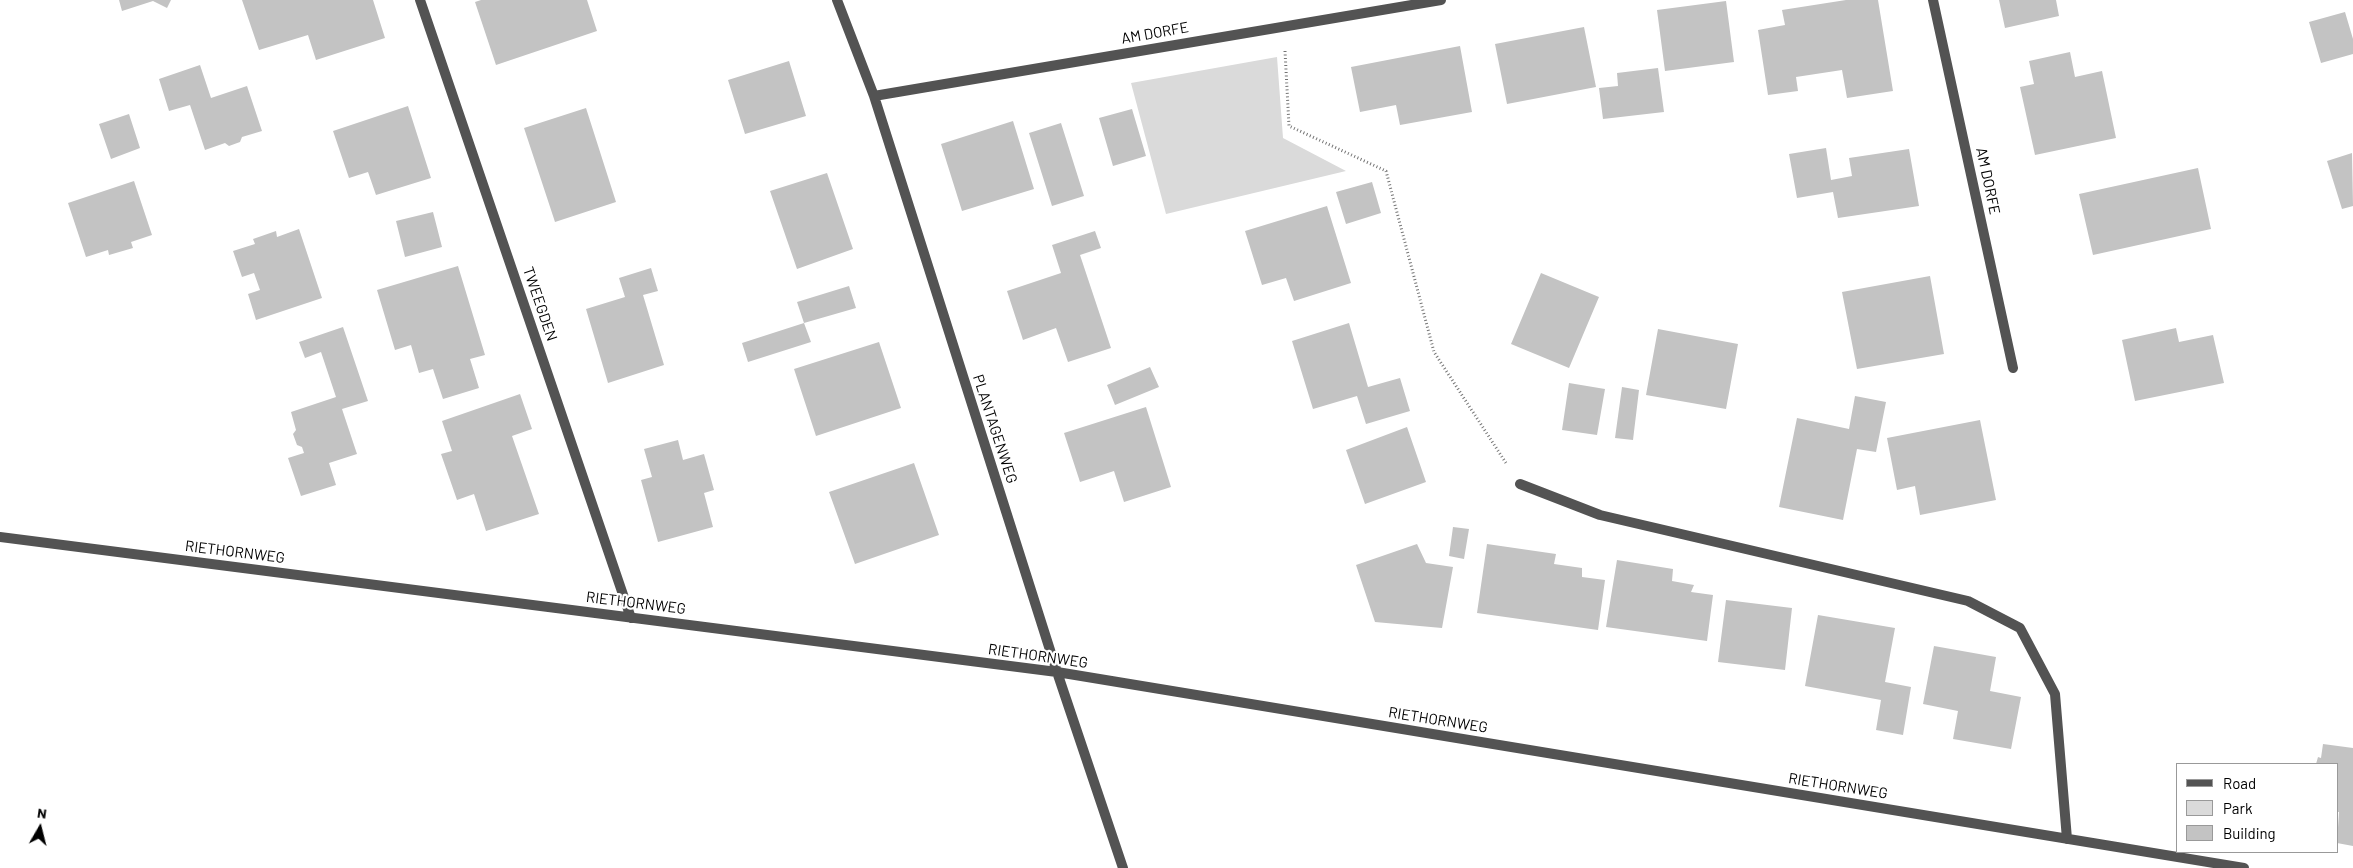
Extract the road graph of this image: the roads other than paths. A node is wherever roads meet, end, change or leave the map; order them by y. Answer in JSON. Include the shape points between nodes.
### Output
{"nodes":[{"id":1,"x":420,"y":0,"type":"edge"},
{"id":2,"x":837,"y":0,"type":"edge"},
{"id":3,"x":1441,"y":0,"type":"edge"},
{"id":4,"x":1933,"y":0,"type":"edge"},
{"id":5,"x":874,"y":96,"type":"junction"},
{"id":6,"x":2013,"y":368,"type":"dead end"},
{"id":7,"x":1520,"y":484,"type":"road end"},
{"id":8,"x":0,"y":537,"type":"edge"},
{"id":9,"x":630,"y":618,"type":"junction"},
{"id":10,"x":1056,"y":672,"type":"junction"},
{"id":11,"x":2067,"y":839,"type":"junction"},
{"id":12,"x":1123,"y":868,"type":"edge"},
{"id":13,"x":2244,"y":868,"type":"edge"}],
"edges":[{"from":1,"to":9,"type":"street","name":"TWEEGDEN"},
{"from":2,"to":5,"type":"street","name":"PLANTAGENWEG"},
{"from":3,"to":5,"type":"street","name":"AM DORFE"},
{"from":4,"to":6,"type":"street","name":"AM DORFE"},
{"from":5,"to":10,"type":"street","name":"PLANTAGENWEG"},
{"from":7,"to":11,"type":"street","via":[[1600,515],[1968,601],[2020,628],[2055,694]]},
{"from":8,"to":9,"type":"street","name":"RIETHORNWEG"},
{"from":9,"to":10,"type":"street","name":"RIETHORNWEG"},
{"from":10,"to":11,"type":"street","name":"RIETHORNWEG"},
{"from":10,"to":12,"type":"street","name":"PLANTAGENWEG"},
{"from":11,"to":13,"type":"street","name":"RIETHORNWEG"}]}
